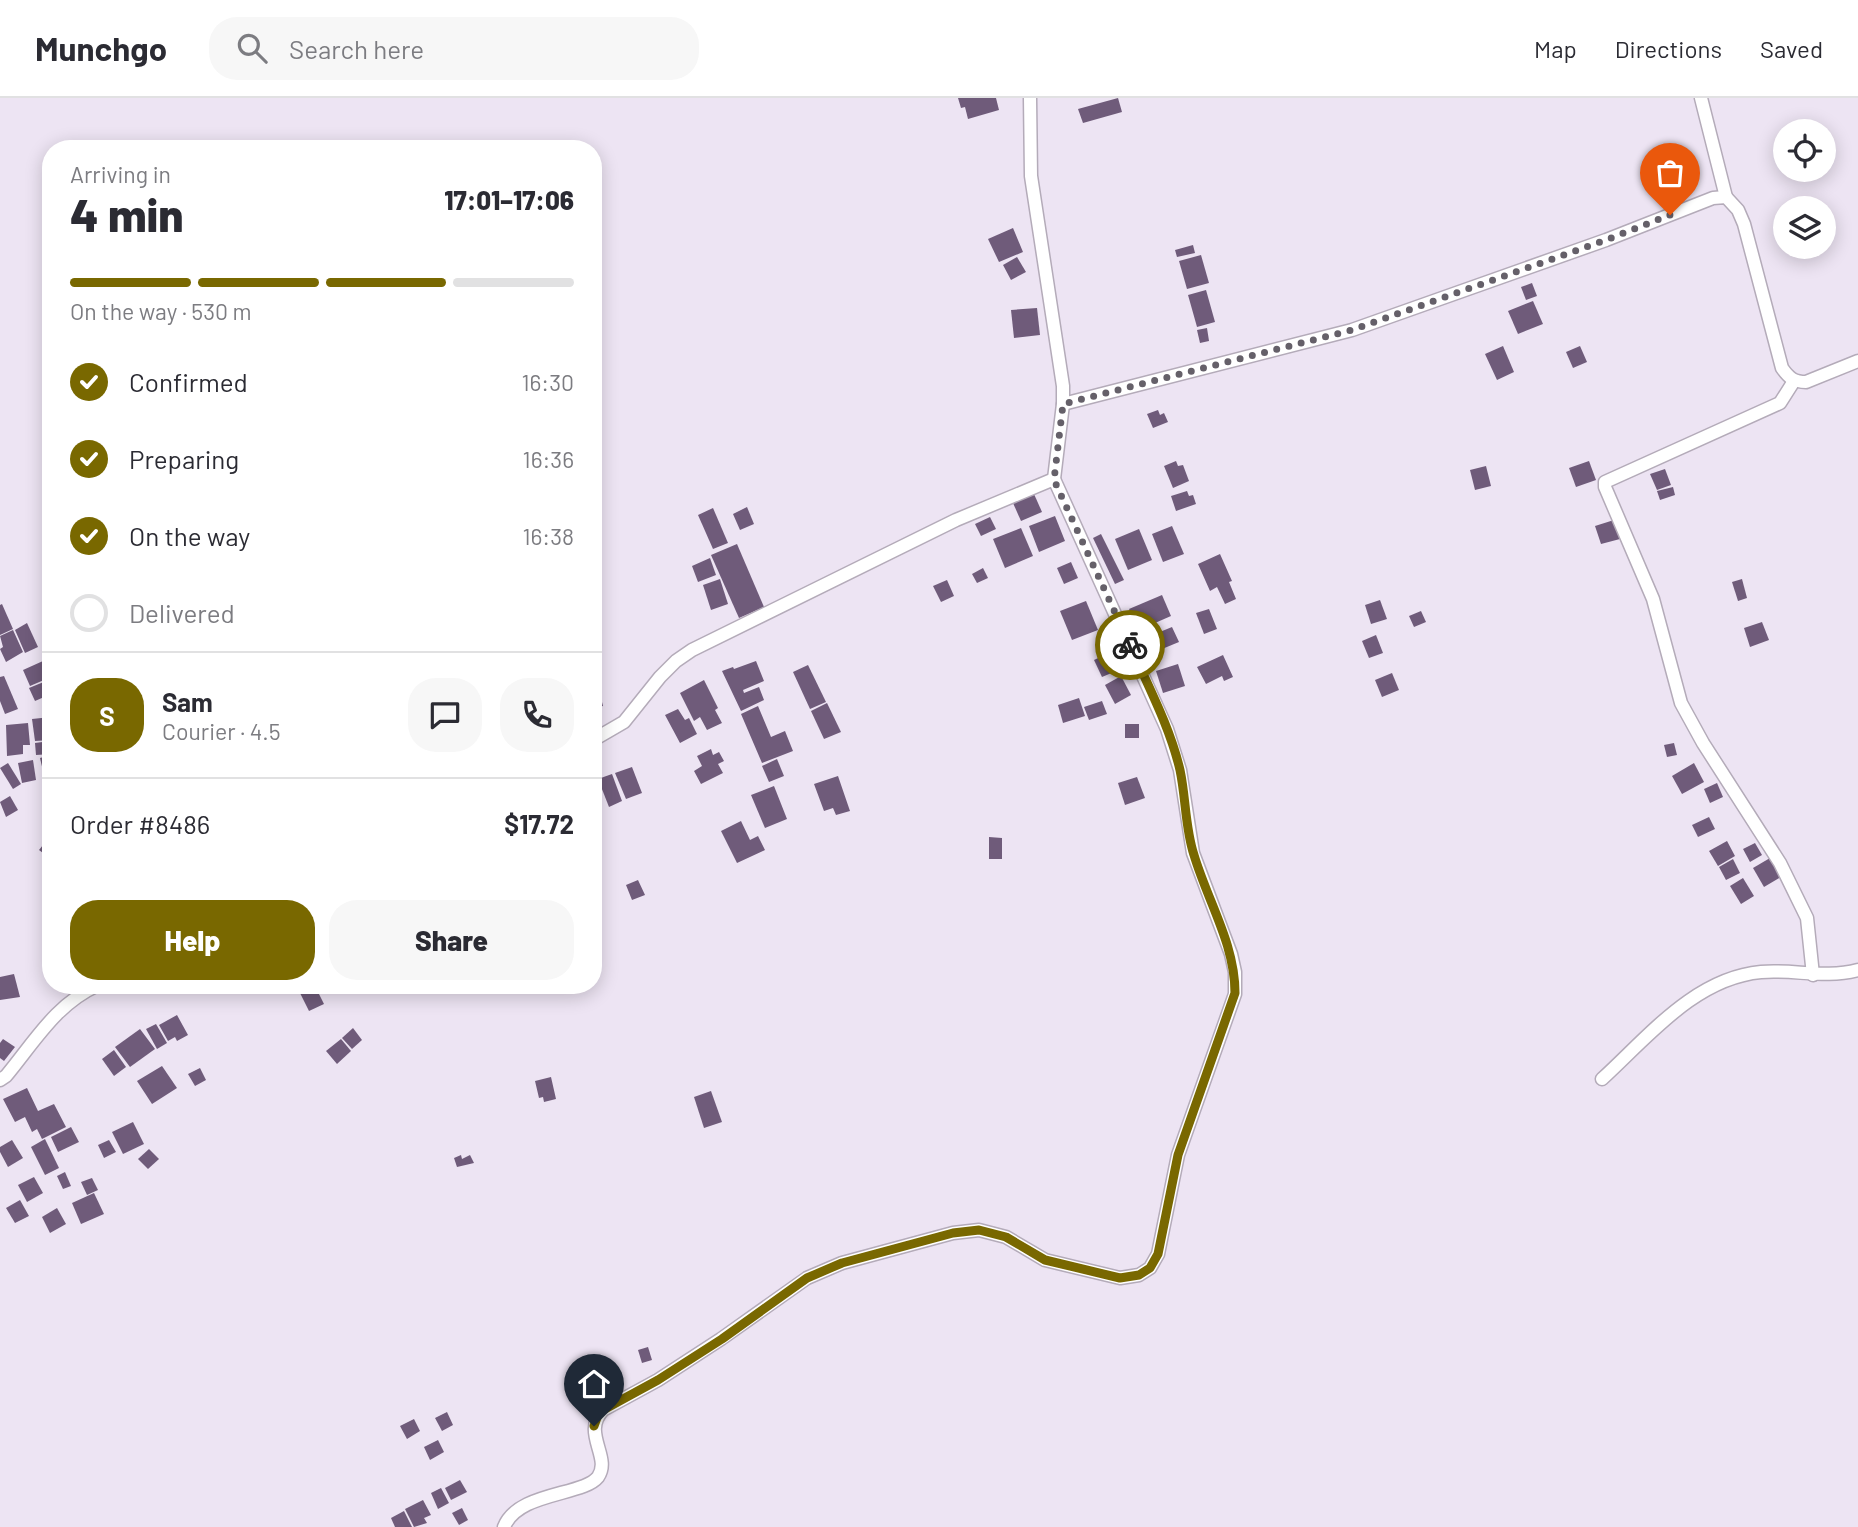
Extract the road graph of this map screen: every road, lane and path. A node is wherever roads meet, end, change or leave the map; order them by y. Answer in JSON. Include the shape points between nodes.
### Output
{"nodes":[{"id":1,"x":1030,"y":98,"type":"edge"},
{"id":2,"x":1701,"y":98,"type":"edge"},
{"id":3,"x":1726,"y":197,"type":"junction"},
{"id":4,"x":1858,"y":361,"type":"edge"},
{"id":5,"x":1794,"y":381,"type":"junction"},
{"id":6,"x":1063,"y":404,"type":"junction"},
{"id":7,"x":1054,"y":480,"type":"junction"},
{"id":8,"x":602,"y":735,"type":"edge"},
{"id":9,"x":1858,"y":970,"type":"edge"},
{"id":10,"x":1813,"y":975,"type":"junction"},
{"id":11,"x":79,"y":994,"type":"edge"},
{"id":12,"x":1602,"y":1079,"type":"dead end"},
{"id":13,"x":0,"y":1080,"type":"edge"},
{"id":14,"x":504,"y":1527,"type":"edge"}],
"edges":[{"from":1,"to":6,"type":"street","via":[[1031,176]]},
{"from":2,"to":3,"type":"street"},
{"from":3,"to":5,"type":"street","via":[[1744,224],[1782,369]]},
{"from":3,"to":6,"type":"street","via":[[1352,330]]},
{"from":4,"to":5,"type":"street","via":[[1806,382]]},
{"from":5,"to":10,"type":"street","via":[[1780,403],[1605,482],[1605,487],[1653,599],[1681,703],[1780,863],[1807,918]]},
{"from":6,"to":7,"type":"street"},
{"from":7,"to":8,"type":"street","via":[[956,520],[692,650],[660,677],[624,722]]},
{"from":7,"to":14,"type":"street","via":[[1167,729],[1180,770],[1193,853],[1235,972],[1235,993],[1178,1155],[1158,1254],[1139,1275],[1120,1278],[1045,1260],[1006,1237],[979,1230],[842,1263],[807,1278],[722,1339],[603,1410],[594,1426],[602,1466],[598,1477],[518,1509]]},
{"from":9,"to":10,"type":"street"},
{"from":10,"to":12,"type":"street","via":[[1765,972],[1722,981],[1676,1009]]},
{"from":11,"to":13,"type":"street"}]}
